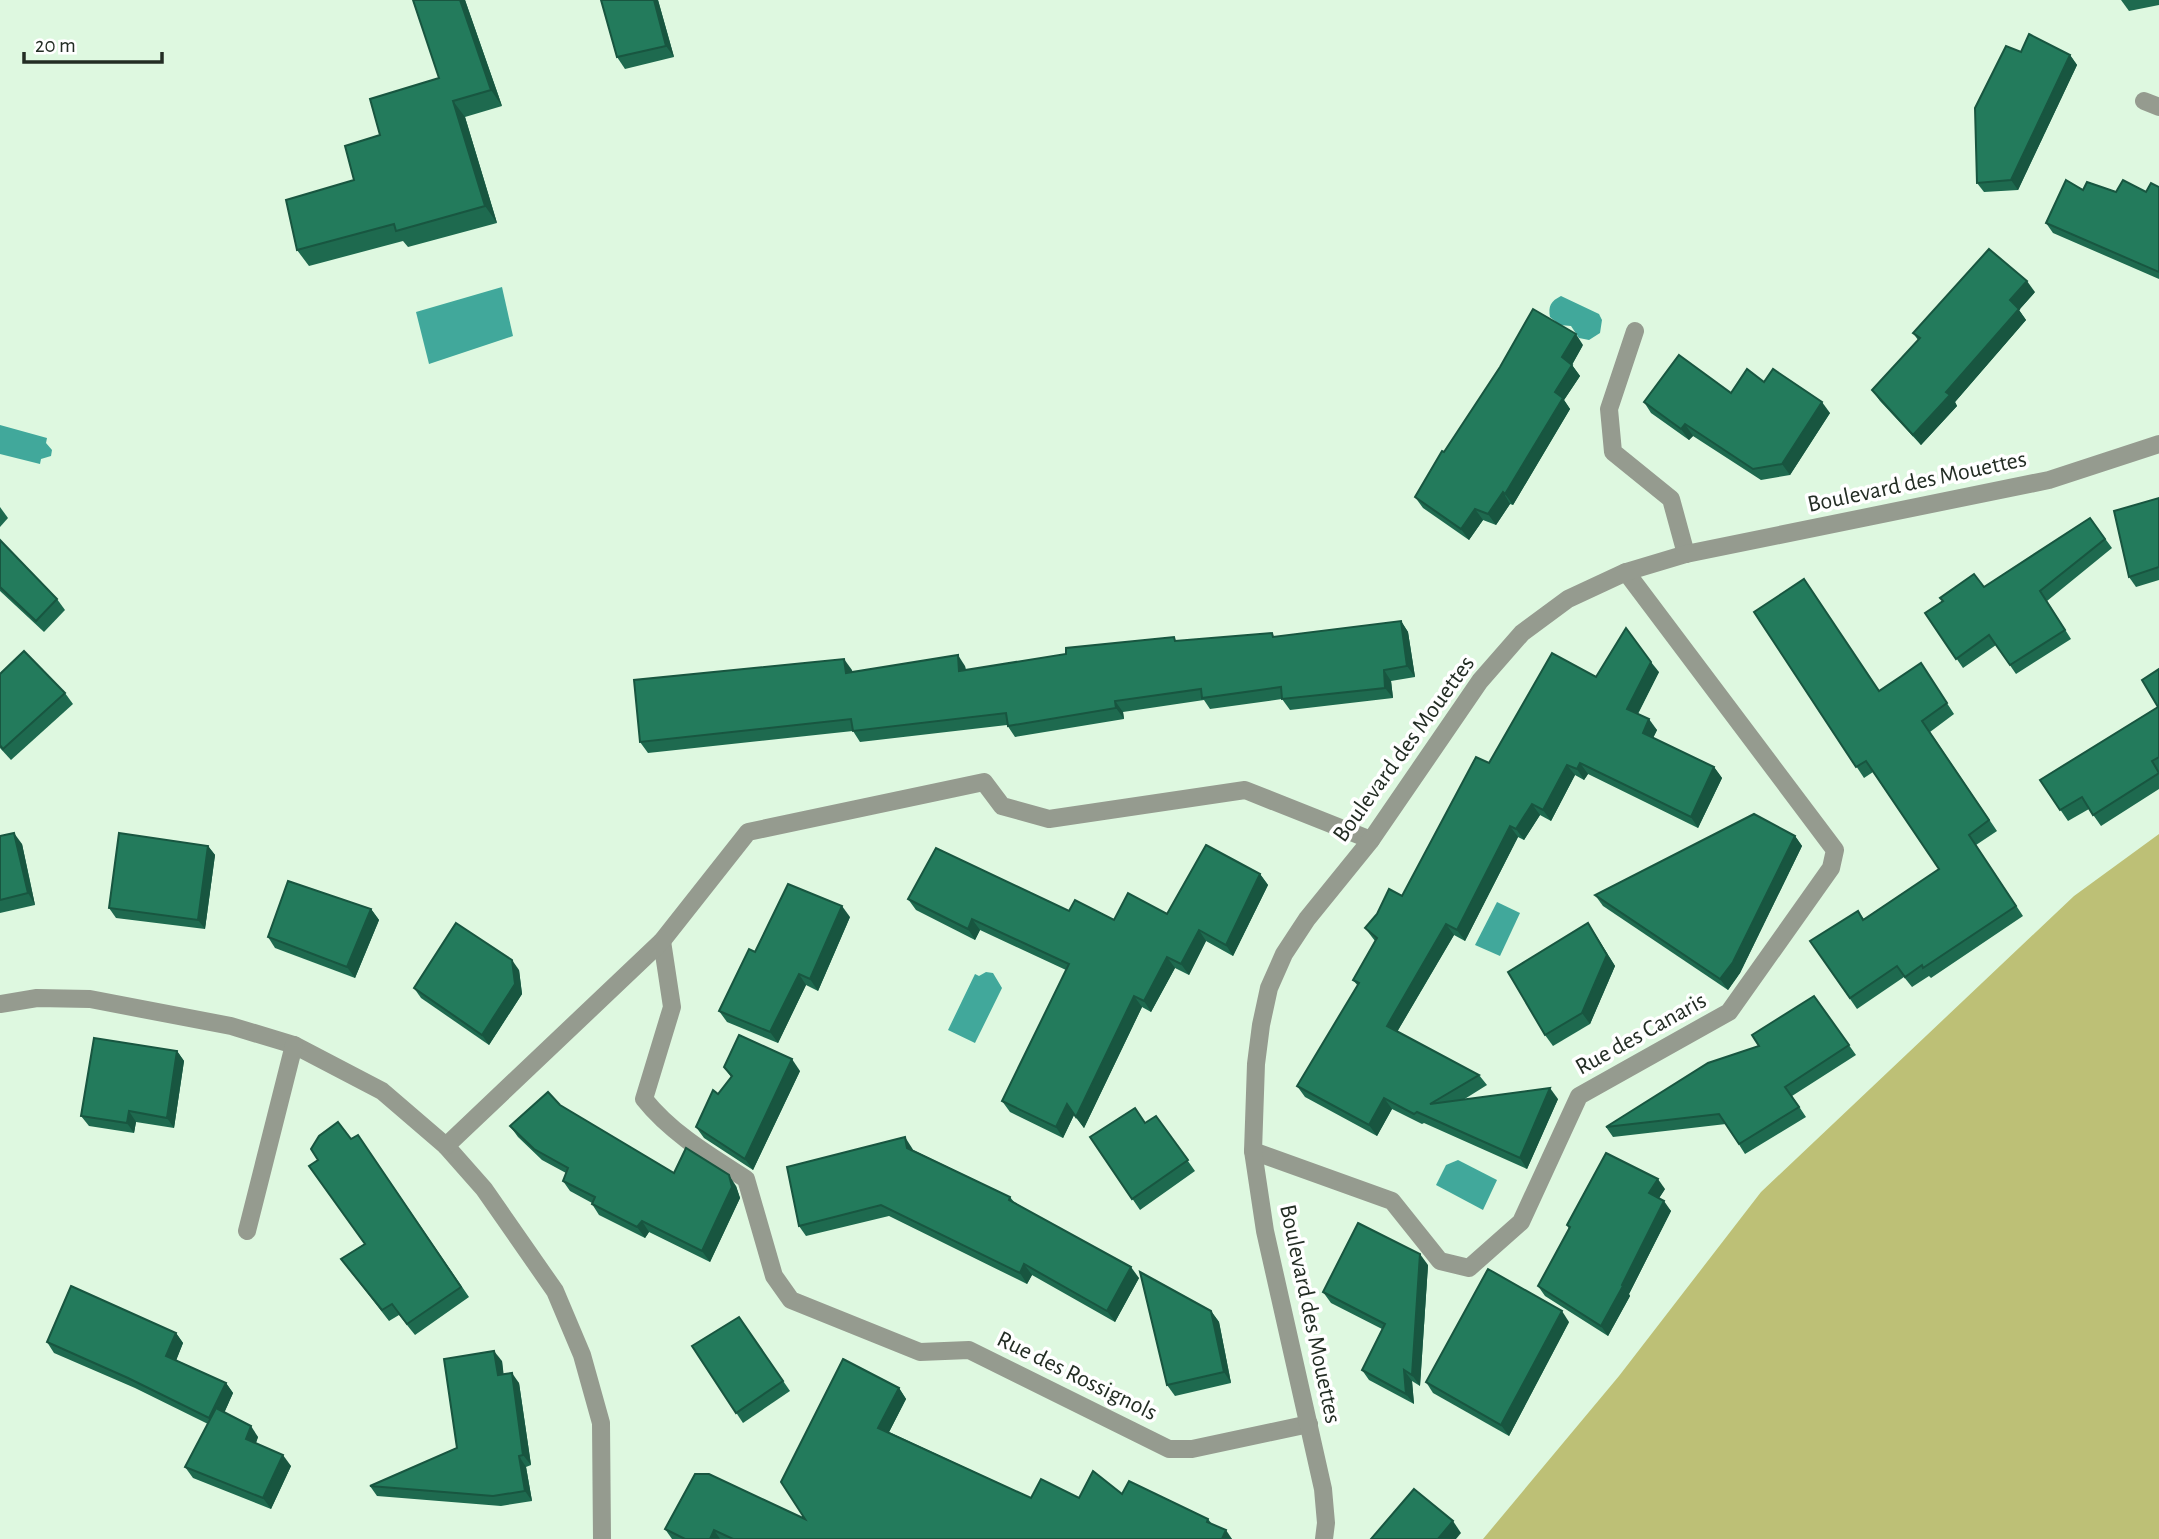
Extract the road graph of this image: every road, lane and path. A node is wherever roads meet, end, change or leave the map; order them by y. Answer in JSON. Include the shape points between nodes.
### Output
{"nodes":[{"id":1,"x":1635,"y":331,"type":"dead end"},
{"id":2,"x":2159,"y":444,"type":"edge"},
{"id":3,"x":1686,"y":554,"type":"junction"},
{"id":4,"x":1626,"y":572,"type":"junction"},
{"id":5,"x":1371,"y":840,"type":"junction"},
{"id":6,"x":662,"y":941,"type":"junction"},
{"id":7,"x":0,"y":1004,"type":"edge"},
{"id":8,"x":294,"y":1045,"type":"junction"},
{"id":9,"x":446,"y":1146,"type":"junction"},
{"id":10,"x":1253,"y":1151,"type":"junction"},
{"id":11,"x":247,"y":1231,"type":"dead end"},
{"id":12,"x":1309,"y":1424,"type":"junction"},
{"id":13,"x":602,"y":1539,"type":"edge"},
{"id":14,"x":1324,"y":1539,"type":"edge"}],
"edges":[{"from":1,"to":3,"type":"street","via":[[1609,409],[1613,452],[1671,499]]},
{"from":2,"to":3,"type":"street","name":"Boulevard des Mouettes","via":[[2049,480]]},
{"from":3,"to":4,"type":"street","name":"Boulevard des Mouettes"},
{"from":4,"to":5,"type":"street","name":"Boulevard des Mouettes","via":[[1568,599],[1522,634],[1480,681]]},
{"from":4,"to":10,"type":"street","name":"Rue des Canaris","via":[[1835,850],[1831,868],[1729,1012],[1579,1096],[1521,1222],[1469,1268],[1440,1261],[1392,1201]]},
{"from":5,"to":6,"type":"street","via":[[1245,790],[1049,819],[1002,806],[984,782],[748,832]]},
{"from":5,"to":10,"type":"street","name":"Boulevard des Mouettes","via":[[1307,919],[1269,988],[1256,1064]]},
{"from":6,"to":9,"type":"street"},
{"from":6,"to":12,"type":"street","name":"Rue des Rossignols","via":[[671,1006],[644,1099],[658,1117],[746,1179],[774,1276],[791,1300],[920,1352],[969,1350],[1169,1449],[1192,1449]]},
{"from":7,"to":8,"type":"street","via":[[37,998],[90,999],[231,1026]]},
{"from":8,"to":9,"type":"street","via":[[382,1091]]},
{"from":8,"to":11,"type":"street"},
{"from":9,"to":13,"type":"street","via":[[484,1189],[555,1291],[582,1356],[601,1423]]},
{"from":10,"to":12,"type":"street","name":"Boulevard des Mouettes","via":[[1265,1231]]},
{"from":12,"to":14,"type":"street","name":"Boulevard des Mouettes","via":[[1323,1489]]}]}
